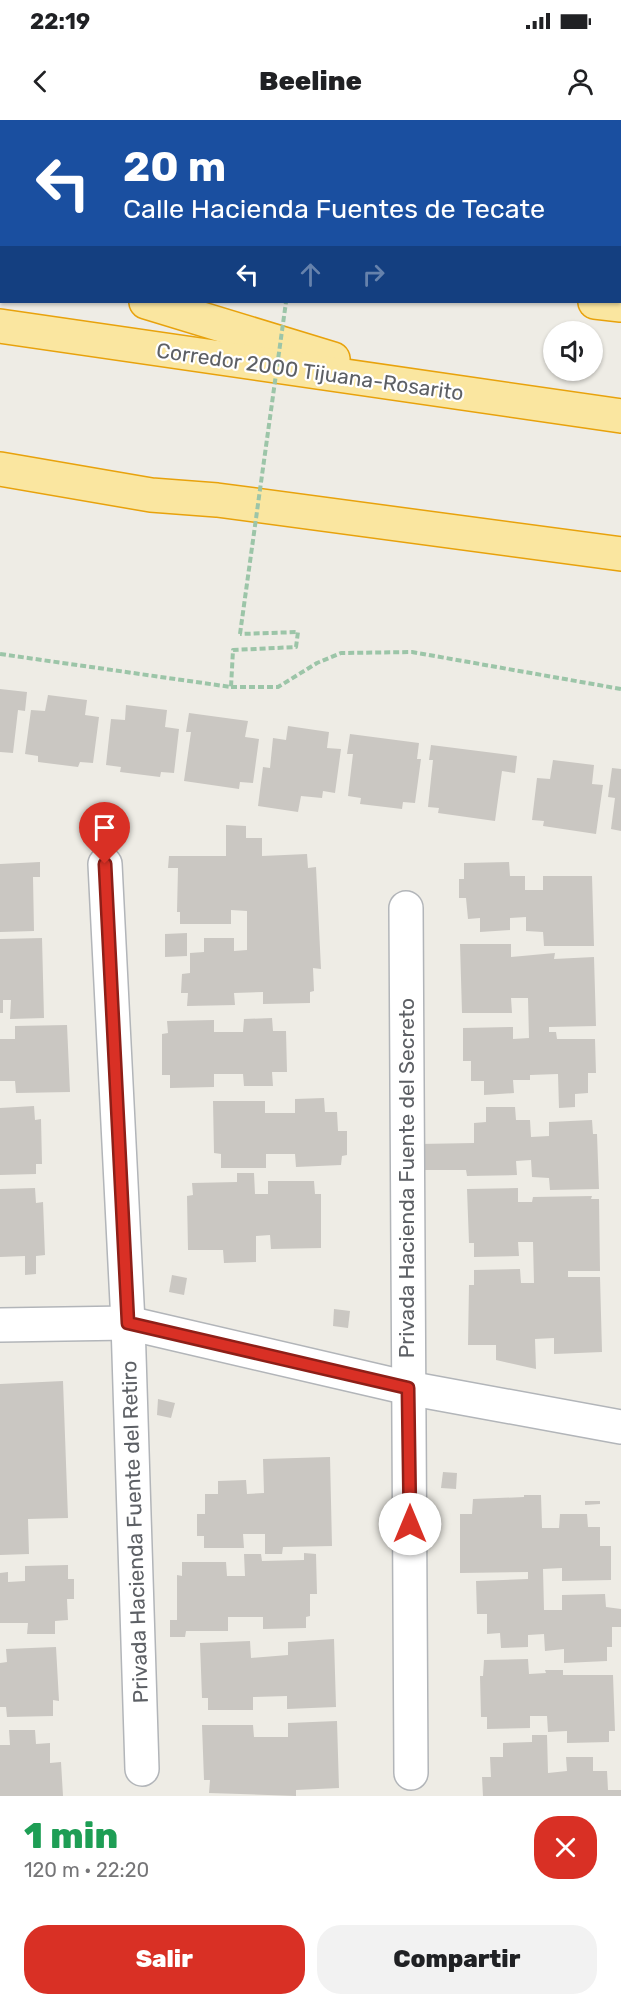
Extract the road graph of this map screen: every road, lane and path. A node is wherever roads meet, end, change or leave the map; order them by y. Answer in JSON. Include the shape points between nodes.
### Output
{"nodes":[{"id":1,"x":149,"y":303,"type":"edge"},
{"id":2,"x":286,"y":303,"type":"edge"},
{"id":3,"x":604,"y":303,"type":"edge"},
{"id":4,"x":621,"y":305,"type":"edge"},
{"id":5,"x":0,"y":326,"type":"edge"},
{"id":6,"x":441,"y":391,"type":"junction"},
{"id":7,"x":621,"y":416,"type":"edge"},
{"id":8,"x":0,"y":469,"type":"edge"},
{"id":9,"x":0,"y":490,"type":"edge"},
{"id":10,"x":217,"y":501,"type":"junction"},
{"id":11,"x":621,"y":554,"type":"edge"},
{"id":12,"x":0,"y":654,"type":"edge"},
{"id":13,"x":231,"y":687,"type":"junction"},
{"id":14,"x":621,"y":689,"type":"edge"},
{"id":15,"x":105,"y":864,"type":"dead end"},
{"id":16,"x":406,"y":908,"type":"dead end"},
{"id":17,"x":128,"y":1323,"type":"junction"},
{"id":18,"x":0,"y":1325,"type":"edge"},
{"id":19,"x":408,"y":1388,"type":"junction"},
{"id":20,"x":621,"y":1427,"type":"edge"},
{"id":21,"x":142,"y":1769,"type":"dead end"},
{"id":22,"x":411,"y":1773,"type":"dead end"}],
"edges":[{"from":1,"to":6,"type":"highway"},
{"from":2,"to":13,"type":"path","bridge":true,"via":[[240,634],[298,632],[296,647],[233,650]]},
{"from":3,"to":4,"type":"highway"},
{"from":5,"to":6,"type":"highway","name":"Corredor 2000 Tijuana-Rosarito"},
{"from":6,"to":7,"type":"highway","name":"Corredor 2000 Tijuana-Rosarito"},
{"from":8,"to":10,"type":"highway","via":[[152,495]]},
{"from":9,"to":10,"type":"highway"},
{"from":10,"to":11,"type":"highway"},
{"from":12,"to":13,"type":"path"},
{"from":13,"to":14,"type":"path","via":[[278,687],[316,663],[341,653],[412,652]]},
{"from":15,"to":17,"type":"street","name":"Privada Hacienda Fuente del Retiro"},
{"from":16,"to":19,"type":"street","name":"Privada Hacienda Fuente del Secreto"},
{"from":17,"to":18,"type":"street"},
{"from":17,"to":19,"type":"street"},
{"from":17,"to":21,"type":"street","name":"Privada Hacienda Fuente del Retiro"},
{"from":19,"to":20,"type":"street"},
{"from":19,"to":22,"type":"street","name":"Privada Hacienda Fuente del Secreto"}]}
